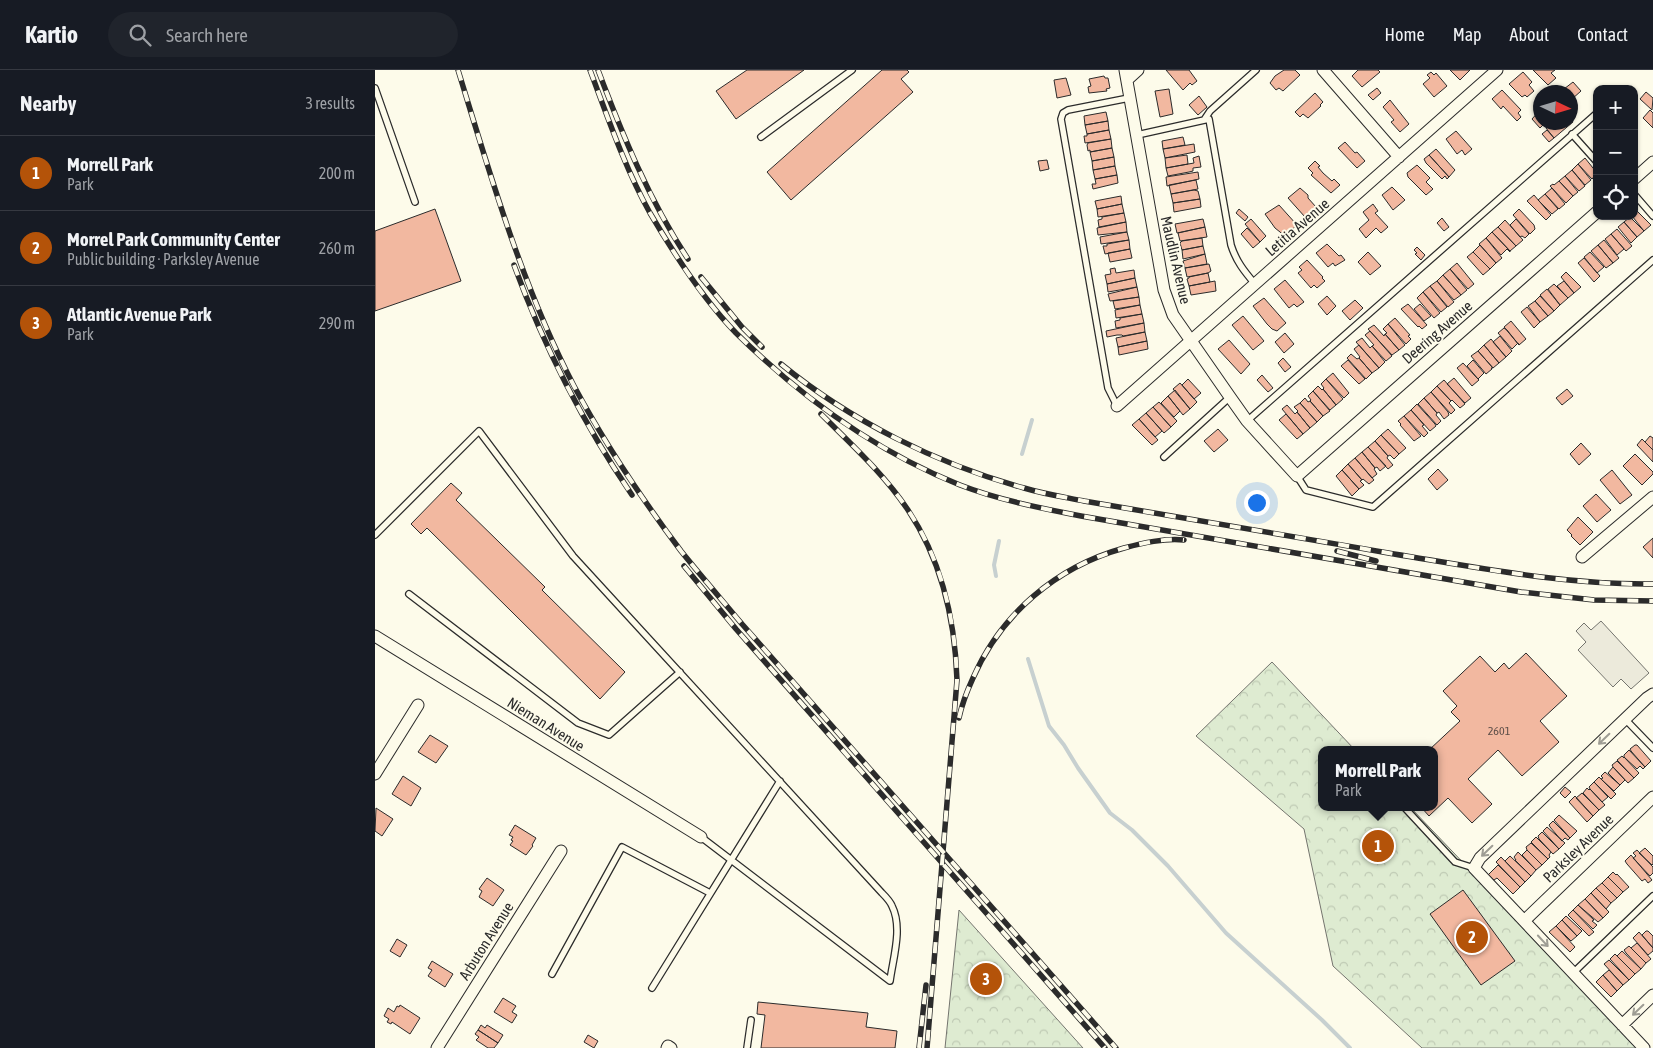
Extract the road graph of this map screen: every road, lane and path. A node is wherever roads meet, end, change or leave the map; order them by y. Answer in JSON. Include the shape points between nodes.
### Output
{"nodes":[{"id":1,"x":852,"y":70,"type":"edge"},
{"id":2,"x":1138,"y":70,"type":"edge"},
{"id":3,"x":1256,"y":70,"type":"edge"},
{"id":4,"x":1323,"y":70,"type":"edge"},
{"id":5,"x":1497,"y":70,"type":"edge"},
{"id":6,"x":1126,"y":75,"type":"edge"},
{"id":7,"x":375,"y":88,"type":"edge"},
{"id":8,"x":1129,"y":98,"type":"junction"},
{"id":9,"x":1593,"y":116,"type":"edge"},
{"id":10,"x":1204,"y":120,"type":"junction"},
{"id":11,"x":1572,"y":134,"type":"junction"},
{"id":12,"x":1136,"y":135,"type":"junction"},
{"id":13,"x":761,"y":137,"type":"dead end"},
{"id":14,"x":1399,"y":156,"type":"junction"},
{"id":15,"x":1593,"y":158,"type":"edge"},
{"id":16,"x":1653,"y":162,"type":"edge"},
{"id":17,"x":1638,"y":175,"type":"edge"},
{"id":18,"x":1638,"y":199,"type":"edge"},
{"id":19,"x":415,"y":202,"type":"dead end"},
{"id":20,"x":1593,"y":216,"type":"edge"},
{"id":21,"x":1653,"y":216,"type":"edge"},
{"id":22,"x":1653,"y":260,"type":"edge"},
{"id":23,"x":1255,"y":284,"type":"junction"},
{"id":24,"x":1190,"y":341,"type":"junction"},
{"id":25,"x":1229,"y":397,"type":"junction"},
{"id":26,"x":1117,"y":406,"type":"joint"},
{"id":27,"x":1247,"y":421,"type":"junction"},
{"id":28,"x":1164,"y":457,"type":"dead end"},
{"id":29,"x":1297,"y":476,"type":"junction"},
{"id":30,"x":1653,"y":496,"type":"edge"},
{"id":31,"x":375,"y":535,"type":"edge"},
{"id":32,"x":1582,"y":557,"type":"dead end"},
{"id":33,"x":409,"y":594,"type":"dead end"},
{"id":34,"x":375,"y":636,"type":"edge"},
{"id":35,"x":680,"y":672,"type":"junction"},
{"id":36,"x":1653,"y":694,"type":"edge"},
{"id":37,"x":418,"y":705,"type":"dead end"},
{"id":38,"x":1625,"y":719,"type":"junction"},
{"id":39,"x":1653,"y":748,"type":"edge"},
{"id":40,"x":375,"y":774,"type":"edge"},
{"id":41,"x":779,"y":780,"type":"junction"},
{"id":42,"x":1653,"y":798,"type":"edge"},
{"id":43,"x":1408,"y":811,"type":"edge"},
{"id":44,"x":701,"y":837,"type":"joint"},
{"id":45,"x":561,"y":851,"type":"dead end"},
{"id":46,"x":730,"y":860,"type":"junction"},
{"id":47,"x":1474,"y":868,"type":"junction"},
{"id":48,"x":710,"y":893,"type":"junction"},
{"id":49,"x":1653,"y":896,"type":"edge"},
{"id":50,"x":1524,"y":921,"type":"junction"},
{"id":51,"x":1573,"y":973,"type":"junction"},
{"id":52,"x":552,"y":974,"type":"dead end"},
{"id":53,"x":652,"y":988,"type":"dead end"},
{"id":54,"x":1653,"y":995,"type":"edge"},
{"id":55,"x":751,"y":1020,"type":"dead end"},
{"id":56,"x":1622,"y":1025,"type":"junction"},
{"id":57,"x":437,"y":1048,"type":"edge"},
{"id":58,"x":747,"y":1048,"type":"edge"},
{"id":59,"x":1644,"y":1048,"type":"edge"}],
"edges":[{"from":1,"to":13,"type":"lane"},
{"from":2,"to":6,"type":"street"},
{"from":3,"to":10,"type":"lane"},
{"from":4,"to":14,"type":"street"},
{"from":5,"to":14,"type":"street","name":"Letitia Avenue"},
{"from":6,"to":8,"type":"street","name":"Maudlin Avenue"},
{"from":7,"to":19,"type":"lane"},
{"from":8,"to":12,"type":"street","name":"Maudlin Avenue"},
{"from":8,"to":26,"type":"lane","via":[[1068,110],[1061,119],[1108,388]]},
{"from":9,"to":11,"type":"lane"},
{"from":10,"to":12,"type":"lane"},
{"from":10,"to":23,"type":"lane","via":[[1209,119],[1233,252]]},
{"from":11,"to":15,"type":"lane"},
{"from":11,"to":27,"type":"lane"},
{"from":12,"to":24,"type":"street","name":"Maudlin Avenue","via":[[1164,290],[1173,315]]},
{"from":14,"to":23,"type":"street","name":"Letitia Avenue"},
{"from":16,"to":17,"type":"street"},
{"from":18,"to":21,"type":"lane"},
{"from":20,"to":29,"type":"street","name":"Deering Avenue"},
{"from":22,"to":29,"type":"lane","via":[[1373,507],[1306,490]]},
{"from":23,"to":24,"type":"street","name":"Letitia Avenue"},
{"from":24,"to":25,"type":"street","name":"Maudlin Avenue"},
{"from":24,"to":26,"type":"street","name":"Letitia Avenue"},
{"from":25,"to":27,"type":"street","name":"Maudlin Avenue"},
{"from":25,"to":28,"type":"lane"},
{"from":27,"to":29,"type":"street","name":"Maudlin Avenue"},
{"from":30,"to":32,"type":"street"},
{"from":31,"to":35,"type":"lane","via":[[479,431],[573,556]]},
{"from":33,"to":35,"type":"lane","via":[[578,723],[609,735]]},
{"from":34,"to":44,"type":"street","name":"Nieman Avenue"},
{"from":35,"to":41,"type":"lane"},
{"from":36,"to":38,"type":"street"},
{"from":37,"to":40,"type":"street"},
{"from":38,"to":39,"type":"lane"},
{"from":38,"to":47,"type":"street","one_way":true,"via":[[1480,858]]},
{"from":41,"to":46,"type":"lane"},
{"from":41,"to":46,"type":"lane","via":[[892,905],[897,933],[890,981]]},
{"from":42,"to":50,"type":"street","name":"Parksley Avenue"},
{"from":43,"to":47,"type":"lane","via":[[1455,862]]},
{"from":44,"to":46,"type":"lane"},
{"from":45,"to":57,"type":"street","name":"Arbuton Avenue"},
{"from":46,"to":48,"type":"lane"},
{"from":47,"to":50,"type":"street"},
{"from":48,"to":52,"type":"lane","via":[[622,847]]},
{"from":48,"to":53,"type":"lane"},
{"from":49,"to":51,"type":"lane"},
{"from":50,"to":51,"type":"street","one_way":true},
{"from":51,"to":56,"type":"street"},
{"from":54,"to":56,"type":"street","one_way":true},
{"from":55,"to":58,"type":"lane"},
{"from":56,"to":59,"type":"street"}]}
